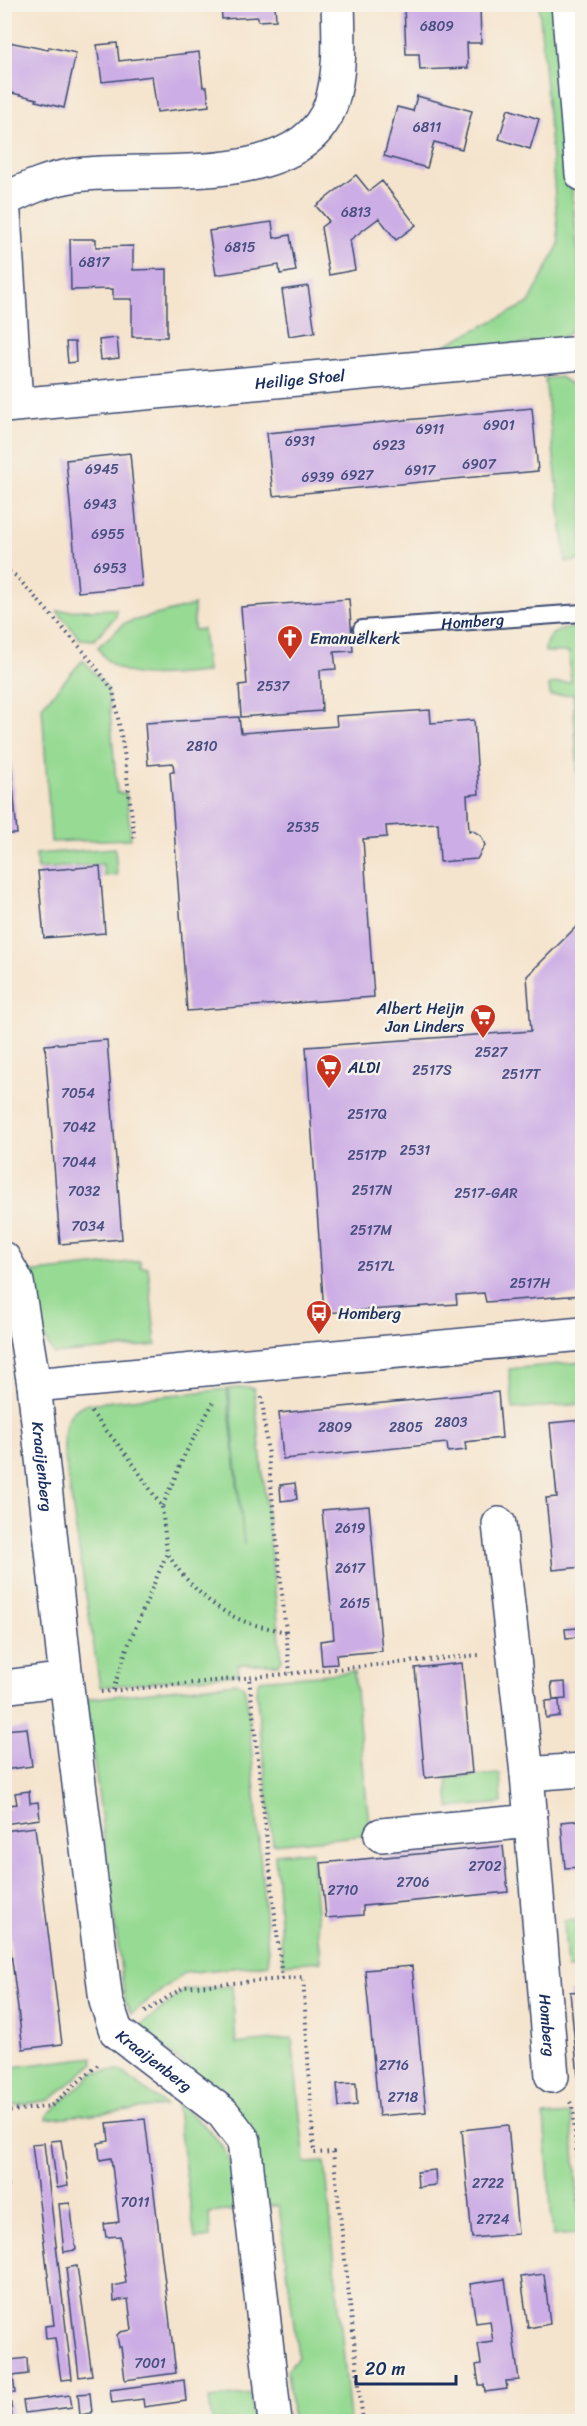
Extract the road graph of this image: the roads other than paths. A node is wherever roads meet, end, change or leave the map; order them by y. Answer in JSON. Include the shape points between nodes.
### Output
{"nodes":[{"id":1,"x":338,"y":4,"type":"edge"},
{"id":2,"x":567,"y":4,"type":"edge"},
{"id":3,"x":582,"y":174,"type":"edge"},
{"id":4,"x":4,"y":200,"type":"edge"},
{"id":5,"x":4,"y":214,"type":"edge"},
{"id":6,"x":582,"y":353,"type":"edge"},
{"id":7,"x":10,"y":405,"type":"edge"},
{"id":8,"x":582,"y":613,"type":"edge"},
{"id":9,"x":362,"y":629,"type":"dead end"},
{"id":10,"x":4,"y":1259,"type":"edge"},
{"id":11,"x":582,"y":1334,"type":"edge"},
{"id":12,"x":34,"y":1385,"type":"junction"},
{"id":13,"x":499,"y":1524,"type":"dead end"},
{"id":14,"x":4,"y":1687,"type":"edge"},
{"id":15,"x":67,"y":1687,"type":"junction"},
{"id":16,"x":582,"y":1770,"type":"edge"},
{"id":17,"x":527,"y":1774,"type":"junction"},
{"id":18,"x":531,"y":1821,"type":"junction"},
{"id":19,"x":381,"y":1835,"type":"dead end"},
{"id":20,"x":552,"y":2076,"type":"road end"},
{"id":21,"x":275,"y":2421,"type":"edge"}],
"edges":[{"from":1,"to":4,"type":"street","via":[[340,55],[330,105],[311,137],[280,156],[219,170],[77,175],[34,185]]},
{"from":2,"to":3,"type":"street"},
{"from":5,"to":7,"type":"street","name":"Heilige Stoel"},
{"from":6,"to":7,"type":"street","name":"Heilige Stoel"},
{"from":8,"to":9,"type":"lane","name":"Homberg"},
{"from":10,"to":12,"type":"street","name":"Kraaijenberg","via":[[17,1282]]},
{"from":11,"to":12,"type":"street"},
{"from":12,"to":15,"type":"street","name":"Kraaijenberg"},
{"from":13,"to":17,"type":"street","name":"Homberg"},
{"from":14,"to":15,"type":"street"},
{"from":15,"to":21,"type":"street","name":"Kraaijenberg","via":[[106,2001],[120,2034],[223,2113],[244,2141]]},
{"from":16,"to":17,"type":"street"},
{"from":17,"to":18,"type":"street","name":"Homberg"},
{"from":18,"to":19,"type":"street"},
{"from":18,"to":20,"type":"street","name":"Homberg"}]}
